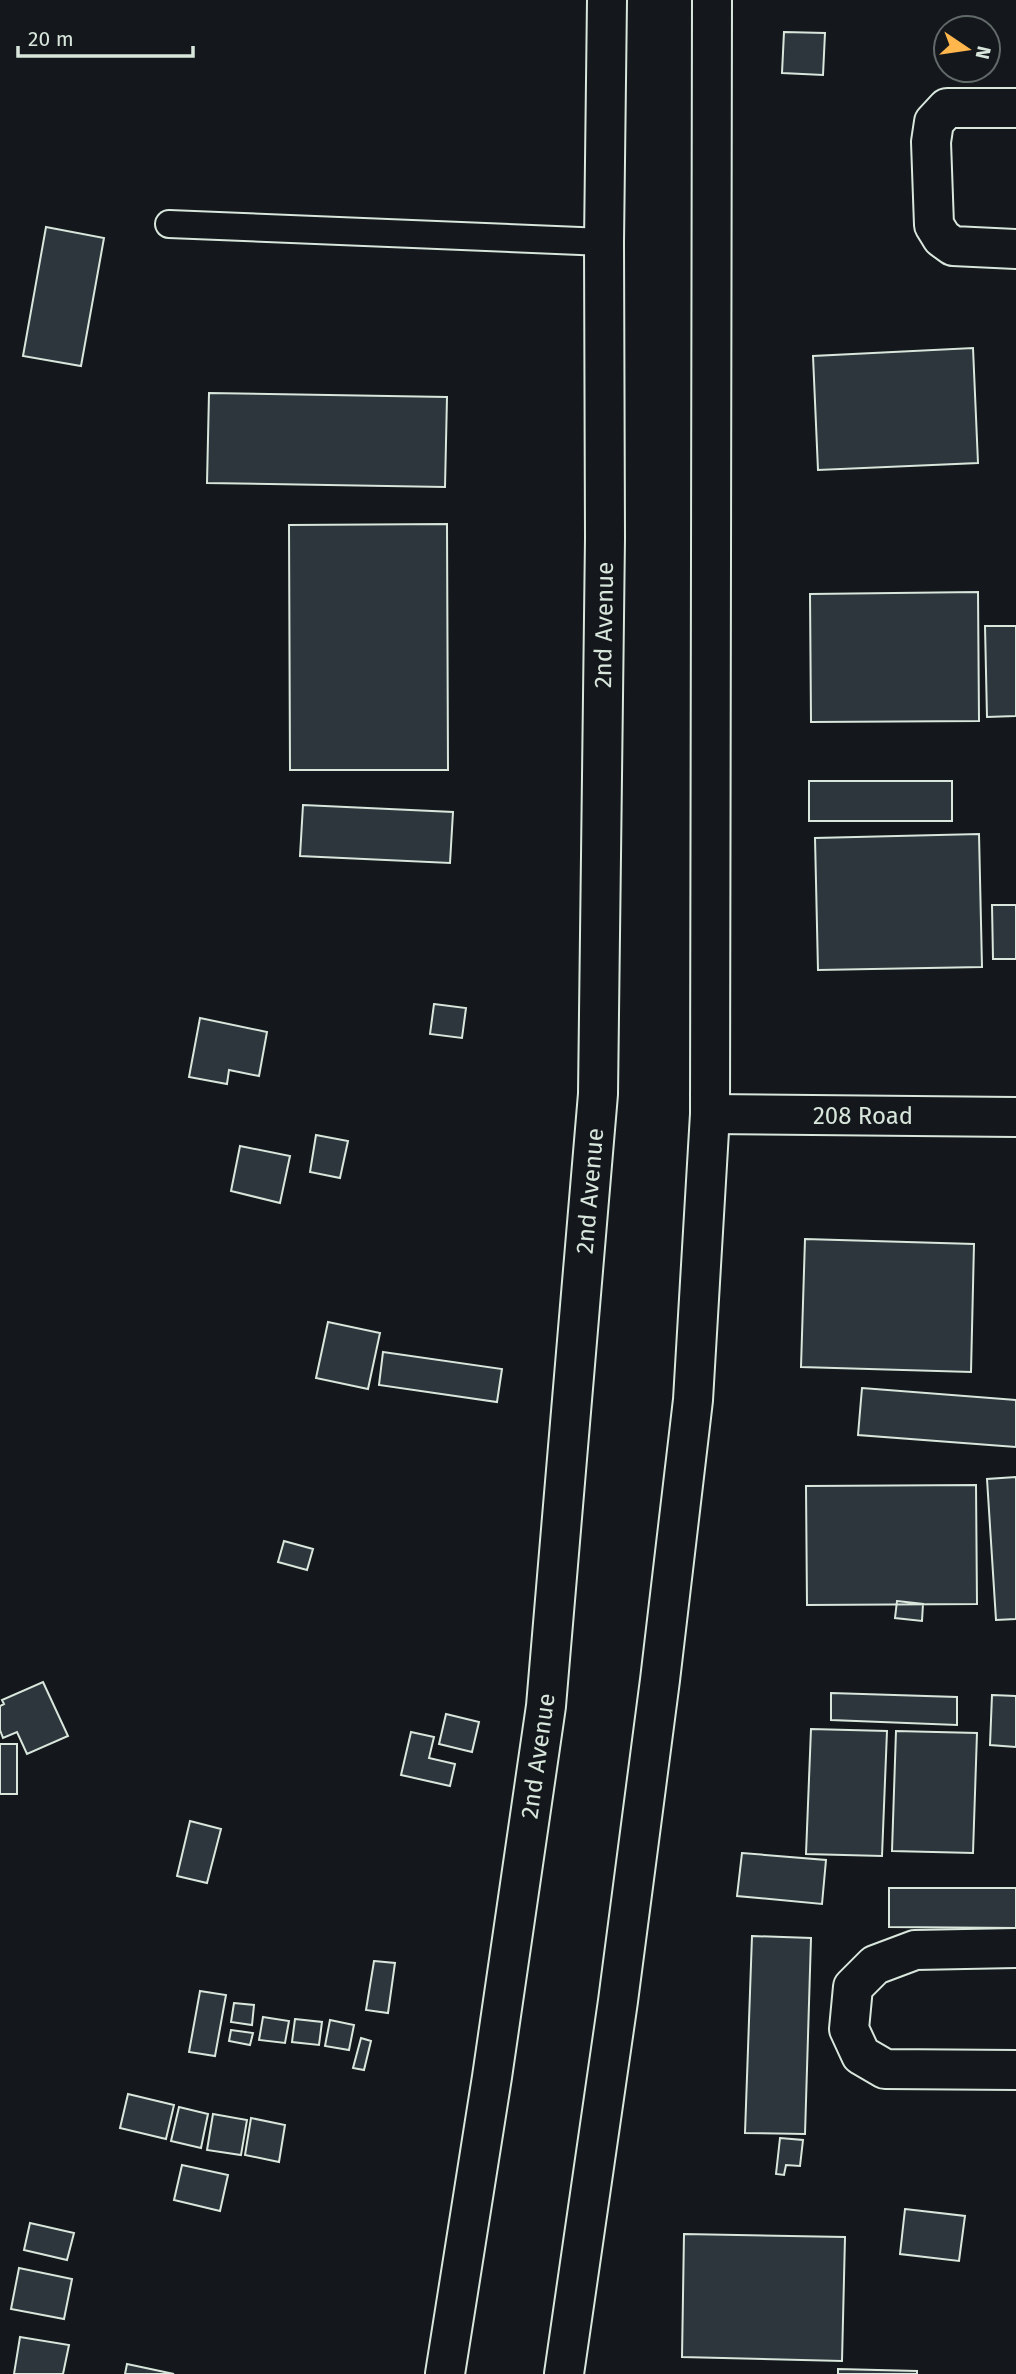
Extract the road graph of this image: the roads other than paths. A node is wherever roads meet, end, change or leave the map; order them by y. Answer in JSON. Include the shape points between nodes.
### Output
{"nodes":[{"id":1,"x":607,"y":0,"type":"edge"},
{"id":2,"x":712,"y":0,"type":"edge"},
{"id":3,"x":1016,"y":108,"type":"edge"},
{"id":4,"x":169,"y":224,"type":"dead end"},
{"id":5,"x":604,"y":243,"type":"junction"},
{"id":6,"x":1016,"y":248,"type":"edge"},
{"id":7,"x":710,"y":1114,"type":"junction"},
{"id":8,"x":1016,"y":1117,"type":"edge"},
{"id":9,"x":1016,"y":1948,"type":"edge"},
{"id":10,"x":1016,"y":2070,"type":"edge"},
{"id":11,"x":445,"y":2374,"type":"edge"},
{"id":12,"x":564,"y":2374,"type":"edge"}],
"edges":[{"from":1,"to":5,"type":"street","name":"2nd Avenue"},
{"from":2,"to":7,"type":"street"},
{"from":3,"to":6,"type":"street","via":[[947,108],[934,122],[931,142],[934,225],[942,238],[953,246]]},
{"from":4,"to":5,"type":"lane"},
{"from":5,"to":11,"type":"street","name":"2nd Avenue","via":[[598,1094],[546,1706]]},
{"from":7,"to":8,"type":"street","name":"208 Road"},
{"from":7,"to":12,"type":"street","via":[[684,1480],[618,2001]]},
{"from":9,"to":10,"type":"street","via":[[915,1950],[874,1965],[853,1987],[849,2029],[861,2055],[885,2069]]}]}
